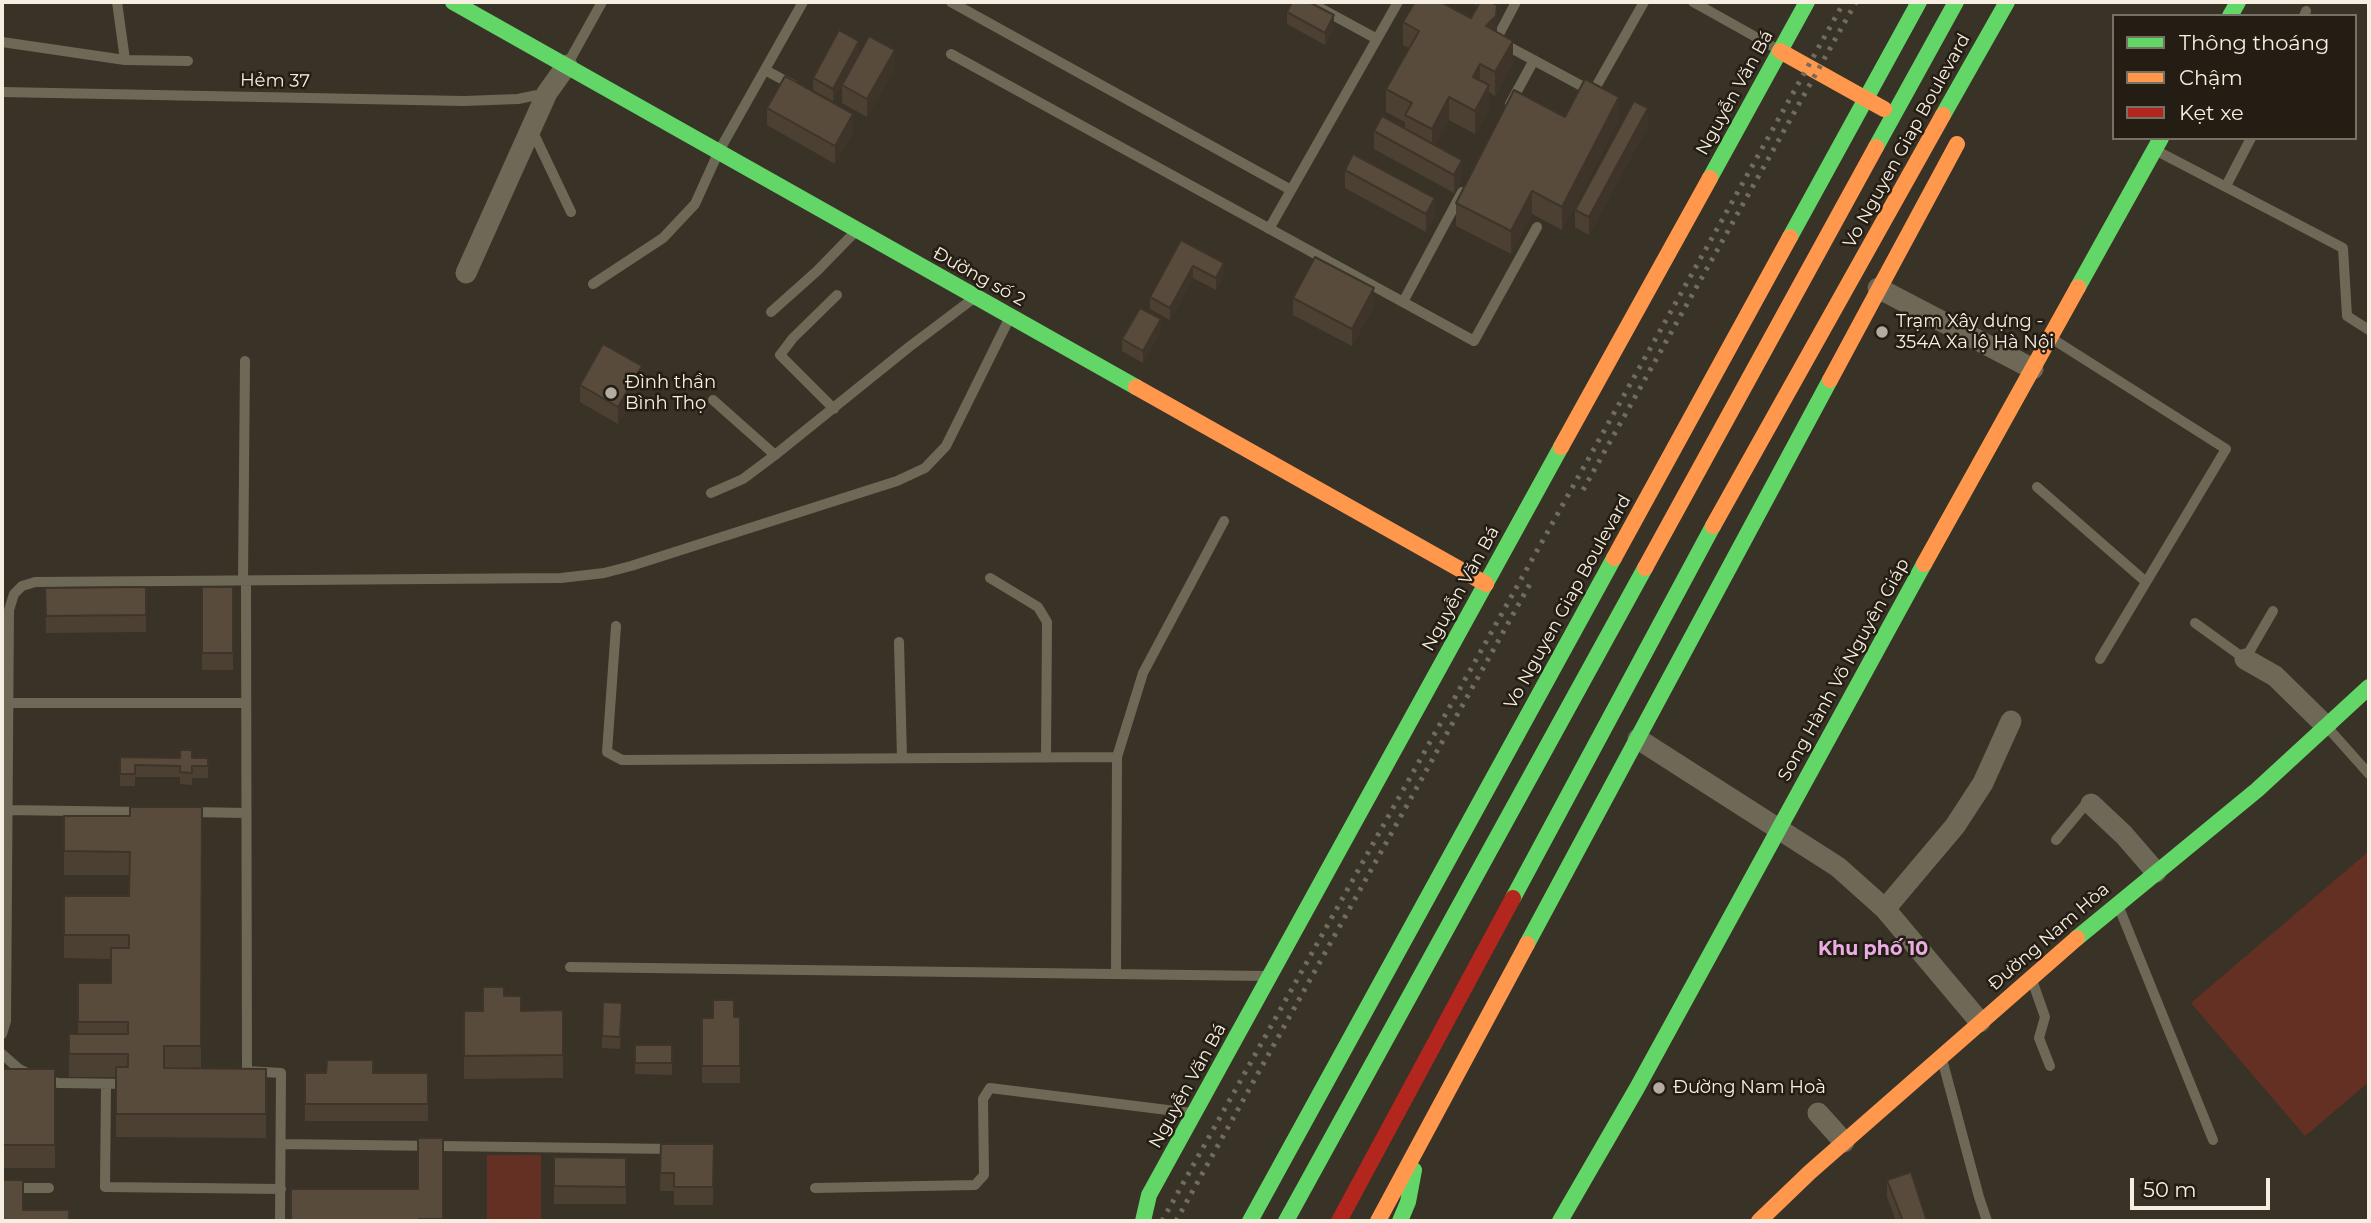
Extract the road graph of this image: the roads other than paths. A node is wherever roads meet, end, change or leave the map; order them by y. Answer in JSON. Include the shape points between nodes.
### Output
{"nodes":[{"id":1,"x":117,"y":2,"type":"edge"},
{"id":2,"x":453,"y":2,"type":"edge"},
{"id":3,"x":602,"y":2,"type":"edge"},
{"id":4,"x":803,"y":2,"type":"edge"},
{"id":5,"x":951,"y":2,"type":"edge"},
{"id":6,"x":1308,"y":2,"type":"edge"},
{"id":7,"x":1398,"y":2,"type":"edge"},
{"id":8,"x":1516,"y":2,"type":"edge"},
{"id":9,"x":1644,"y":2,"type":"edge"},
{"id":10,"x":1693,"y":2,"type":"edge"},
{"id":11,"x":1807,"y":2,"type":"edge"},
{"id":12,"x":1919,"y":2,"type":"edge"},
{"id":13,"x":1955,"y":2,"type":"edge"},
{"id":14,"x":2007,"y":2,"type":"edge"},
{"id":15,"x":1485,"y":33,"type":"edge"},
{"id":16,"x":1377,"y":39,"type":"junction"},
{"id":17,"x":1496,"y":40,"type":"junction"},
{"id":18,"x":2,"y":42,"type":"edge"},
{"id":19,"x":1780,"y":51,"type":"junction"},
{"id":20,"x":951,"y":54,"type":"dead end"},
{"id":21,"x":125,"y":60,"type":"junction"},
{"id":22,"x":1534,"y":60,"type":"junction"},
{"id":23,"x":188,"y":61,"type":"dead end"},
{"id":24,"x":567,"y":65,"type":"junction"},
{"id":25,"x":765,"y":70,"type":"junction"},
{"id":26,"x":800,"y":89,"type":"edge"},
{"id":27,"x":2,"y":92,"type":"edge"},
{"id":28,"x":547,"y":93,"type":"junction"},
{"id":29,"x":1866,"y":99,"type":"junction"},
{"id":30,"x":1508,"y":108,"type":"edge"},
{"id":31,"x":1894,"y":114,"type":"junction"},
{"id":32,"x":532,"y":130,"type":"junction"},
{"id":33,"x":1965,"y":131,"type":"dead end"},
{"id":34,"x":2250,"y":140,"type":"edge"},
{"id":35,"x":2158,"y":144,"type":"edge"},
{"id":36,"x":719,"y":151,"type":"junction"},
{"id":37,"x":1468,"y":181,"type":"edge"},
{"id":38,"x":2226,"y":186,"type":"junction"},
{"id":39,"x":1291,"y":190,"type":"junction"},
{"id":40,"x":571,"y":212,"type":"dead end"},
{"id":41,"x":1537,"y":227,"type":"dead end"},
{"id":42,"x":1269,"y":229,"type":"junction"},
{"id":43,"x":857,"y":230,"type":"junction"},
{"id":44,"x":466,"y":273,"type":"dead end"},
{"id":45,"x":593,"y":284,"type":"dead end"},
{"id":46,"x":1878,"y":288,"type":"junction"},
{"id":47,"x":837,"y":295,"type":"dead end"},
{"id":48,"x":978,"y":298,"type":"junction"},
{"id":49,"x":1403,"y":302,"type":"junction"},
{"id":50,"x":771,"y":312,"type":"dead end"},
{"id":51,"x":1010,"y":316,"type":"junction"},
{"id":52,"x":2369,"y":330,"type":"edge"},
{"id":53,"x":2051,"y":338,"type":"junction"},
{"id":54,"x":245,"y":361,"type":"dead end"},
{"id":55,"x":2033,"y":369,"type":"junction"},
{"id":56,"x":713,"y":400,"type":"dead end"},
{"id":57,"x":834,"y":409,"type":"junction"},
{"id":58,"x":775,"y":456,"type":"junction"},
{"id":59,"x":2037,"y":487,"type":"dead end"},
{"id":60,"x":710,"y":494,"type":"dead end"},
{"id":61,"x":1224,"y":521,"type":"dead end"},
{"id":62,"x":990,"y":578,"type":"dead end"},
{"id":63,"x":244,"y":581,"type":"junction"},
{"id":64,"x":2146,"y":582,"type":"junction"},
{"id":65,"x":1486,"y":584,"type":"junction"},
{"id":66,"x":2273,"y":611,"type":"dead end"},
{"id":67,"x":2195,"y":623,"type":"dead end"},
{"id":68,"x":616,"y":626,"type":"dead end"},
{"id":69,"x":900,"y":642,"type":"dead end"},
{"id":70,"x":2100,"y":659,"type":"dead end"},
{"id":71,"x":2245,"y":659,"type":"junction"},
{"id":72,"x":2369,"y":687,"type":"edge"},
{"id":73,"x":9,"y":703,"type":"junction"},
{"id":74,"x":246,"y":703,"type":"junction"},
{"id":75,"x":2011,"y":721,"type":"dead end"},
{"id":76,"x":2326,"y":726,"type":"junction"},
{"id":77,"x":1638,"y":738,"type":"junction"},
{"id":78,"x":1046,"y":757,"type":"junction"},
{"id":79,"x":1117,"y":757,"type":"junction"},
{"id":80,"x":902,"y":758,"type":"junction"},
{"id":81,"x":2369,"y":774,"type":"edge"},
{"id":82,"x":2091,"y":804,"type":"joint"},
{"id":83,"x":8,"y":810,"type":"junction"},
{"id":84,"x":148,"y":812,"type":"edge"},
{"id":85,"x":176,"y":812,"type":"edge"},
{"id":86,"x":246,"y":813,"type":"junction"},
{"id":87,"x":1779,"y":828,"type":"junction"},
{"id":88,"x":2056,"y":840,"type":"dead end"},
{"id":89,"x":2156,"y":872,"type":"junction"},
{"id":90,"x":2117,"y":903,"type":"junction"},
{"id":91,"x":1885,"y":909,"type":"junction"},
{"id":92,"x":570,"y":967,"type":"dead end"},
{"id":93,"x":1116,"y":974,"type":"junction"},
{"id":94,"x":1270,"y":976,"type":"junction"},
{"id":95,"x":2031,"y":978,"type":"junction"},
{"id":96,"x":1980,"y":1022,"type":"junction"},
{"id":97,"x":2,"y":1034,"type":"edge"},
{"id":98,"x":2,"y":1054,"type":"edge"},
{"id":99,"x":1941,"y":1057,"type":"junction"},
{"id":100,"x":2050,"y":1066,"type":"dead end"},
{"id":101,"x":106,"y":1084,"type":"junction"},
{"id":102,"x":147,"y":1085,"type":"edge"},
{"id":103,"x":268,"y":1086,"type":"edge"},
{"id":104,"x":281,"y":1087,"type":"junction"},
{"id":105,"x":1194,"y":1113,"type":"junction"},
{"id":106,"x":1818,"y":1113,"type":"dead end"},
{"id":107,"x":2213,"y":1140,"type":"dead end"},
{"id":108,"x":1844,"y":1142,"type":"junction"},
{"id":109,"x":281,"y":1144,"type":"junction"},
{"id":110,"x":691,"y":1149,"type":"edge"},
{"id":111,"x":1414,"y":1154,"type":"junction"},
{"id":112,"x":2,"y":1188,"type":"edge"},
{"id":113,"x":49,"y":1188,"type":"dead end"},
{"id":114,"x":815,"y":1188,"type":"dead end"},
{"id":115,"x":281,"y":1189,"type":"junction"},
{"id":116,"x":1149,"y":1195,"type":"junction"},
{"id":117,"x":1130,"y":1210,"type":"dead end"},
{"id":118,"x":280,"y":1221,"type":"edge"},
{"id":119,"x":1143,"y":1221,"type":"edge"},
{"id":120,"x":1250,"y":1221,"type":"edge"},
{"id":121,"x":1286,"y":1221,"type":"edge"},
{"id":122,"x":1339,"y":1221,"type":"edge"},
{"id":123,"x":1378,"y":1221,"type":"edge"},
{"id":124,"x":1400,"y":1221,"type":"edge"},
{"id":125,"x":1560,"y":1221,"type":"edge"},
{"id":126,"x":1759,"y":1221,"type":"edge"},
{"id":127,"x":1987,"y":1221,"type":"edge"}],
"edges":[{"from":1,"to":21,"type":"lane"},
{"from":2,"to":24,"type":"main road","name":"Đường số 2"},
{"from":3,"to":24,"type":"lane"},
{"from":4,"to":25,"type":"lane"},
{"from":5,"to":39,"type":"lane"},
{"from":6,"to":16,"type":"lane"},
{"from":7,"to":16,"type":"lane"},
{"from":8,"to":17,"type":"lane"},
{"from":9,"to":22,"type":"lane","via":[[1593,92]]},
{"from":10,"to":19,"type":"lane"},
{"from":11,"to":19,"type":"main road","name":"Nguyễn Văn Bá"},
{"from":12,"to":29,"type":"main road","name":"Vo Nguyen Giap Boulevard"},
{"from":13,"to":31,"type":"main road","name":"Vo Nguyen Giap Boulevard"},
{"from":14,"to":122,"type":"main road","name":"Vo Nguyen Giap Boulevard","via":[[1717,518]]},
{"from":15,"to":17,"type":"lane"},
{"from":16,"to":39,"type":"lane"},
{"from":17,"to":22,"type":"lane"},
{"from":18,"to":21,"type":"lane"},
{"from":19,"to":29,"type":"main road"},
{"from":19,"to":65,"type":"main road","name":"Nguyễn Văn Bá"},
{"from":20,"to":42,"type":"lane"},
{"from":21,"to":23,"type":"lane"},
{"from":22,"to":30,"type":"lane"},
{"from":24,"to":28,"type":"street"},
{"from":24,"to":36,"type":"main road","name":"Đường số 2"},
{"from":25,"to":26,"type":"lane"},
{"from":25,"to":36,"type":"lane"},
{"from":27,"to":28,"type":"lane","name":"Hẻm 37","via":[[464,102]]},
{"from":28,"to":32,"type":"street"},
{"from":29,"to":31,"type":"main road"},
{"from":29,"to":120,"type":"main road","name":"Vo Nguyen Giap Boulevard"},
{"from":31,"to":121,"type":"main road","name":"Vo Nguyen Giap Boulevard"},
{"from":32,"to":40,"type":"lane"},
{"from":32,"to":44,"type":"street"},
{"from":33,"to":46,"type":"main road"},
{"from":34,"to":38,"type":"lane"},
{"from":35,"to":38,"type":"lane"},
{"from":35,"to":53,"type":"main road","name":"Song Hành Võ Nguyên Giáp"},
{"from":36,"to":43,"type":"main road","name":"Đường số 2"},
{"from":36,"to":45,"type":"lane","via":[[685,215],[663,237]]},
{"from":37,"to":49,"type":"lane"},
{"from":38,"to":52,"type":"lane","via":[[2343,248],[2347,316]]},
{"from":39,"to":42,"type":"lane"},
{"from":41,"to":49,"type":"lane","via":[[1474,341]]},
{"from":42,"to":49,"type":"lane"},
{"from":43,"to":48,"type":"main road","name":"Đường số 2"},
{"from":43,"to":50,"type":"lane"},
{"from":46,"to":55,"type":"street"},
{"from":46,"to":77,"type":"main road"},
{"from":47,"to":57,"type":"lane","via":[[780,355]]},
{"from":48,"to":51,"type":"main road","name":"Đường số 2"},
{"from":48,"to":57,"type":"lane"},
{"from":51,"to":63,"type":"lane","via":[[946,446],[925,468],[897,481],[604,573],[538,579]]},
{"from":51,"to":65,"type":"main road","name":"Đường số 2"},
{"from":53,"to":55,"type":"main road","name":"Song Hành Võ Nguyên Giáp"},
{"from":53,"to":64,"type":"lane","via":[[2226,449]]},
{"from":54,"to":63,"type":"lane"},
{"from":55,"to":87,"type":"main road","name":"Song Hành Võ Nguyên Giáp"},
{"from":56,"to":58,"type":"lane"},
{"from":57,"to":58,"type":"lane"},
{"from":58,"to":60,"type":"lane"},
{"from":59,"to":64,"type":"lane"},
{"from":61,"to":79,"type":"lane","via":[[1143,673]]},
{"from":62,"to":78,"type":"lane","via":[[1038,607],[1047,622]]},
{"from":63,"to":73,"type":"lane","via":[[35,582],[22,586],[9,610]]},
{"from":63,"to":74,"type":"lane"},
{"from":64,"to":70,"type":"lane"},
{"from":65,"to":94,"type":"main road","name":"Nguyễn Văn Bá"},
{"from":66,"to":71,"type":"lane"},
{"from":67,"to":71,"type":"lane"},
{"from":68,"to":80,"type":"lane","via":[[607,752],[622,760]]},
{"from":69,"to":80,"type":"lane"},
{"from":71,"to":76,"type":"street","via":[[2275,676]]},
{"from":72,"to":76,"type":"main road","name":"Đường Nam Hòa"},
{"from":73,"to":74,"type":"lane"},
{"from":73,"to":83,"type":"lane"},
{"from":74,"to":86,"type":"lane"},
{"from":75,"to":91,"type":"street","via":[[1983,783],[1955,826]]},
{"from":76,"to":81,"type":"lane"},
{"from":76,"to":89,"type":"main road","name":"Đường Nam Hòa","via":[[2257,790]]},
{"from":77,"to":87,"type":"street"},
{"from":77,"to":111,"type":"main road"},
{"from":78,"to":79,"type":"lane"},
{"from":78,"to":80,"type":"lane"},
{"from":79,"to":93,"type":"lane"},
{"from":82,"to":88,"type":"lane","via":[[2085,805]]},
{"from":82,"to":89,"type":"street"},
{"from":83,"to":84,"type":"lane"},
{"from":83,"to":97,"type":"lane","via":[[6,1021]]},
{"from":85,"to":86,"type":"lane"},
{"from":86,"to":104,"type":"lane","via":[[247,1071],[281,1073]]},
{"from":87,"to":91,"type":"street","via":[[1838,867]]},
{"from":87,"to":125,"type":"main road","name":"Song Hành Võ Nguyên Giáp"},
{"from":89,"to":90,"type":"main road","name":"Đường Nam Hòa"},
{"from":90,"to":95,"type":"main road","name":"Đường Nam Hòa"},
{"from":90,"to":107,"type":"lane"},
{"from":91,"to":96,"type":"street"},
{"from":92,"to":93,"type":"lane"},
{"from":93,"to":94,"type":"lane"},
{"from":94,"to":105,"type":"main road","name":"Nguyễn Văn Bá"},
{"from":95,"to":96,"type":"main road","name":"Đường Nam Hòa"},
{"from":95,"to":100,"type":"lane","via":[[2045,1017],[2039,1038]]},
{"from":96,"to":99,"type":"main road","name":"Đường Nam Hòa"},
{"from":98,"to":101,"type":"lane","via":[[44,1081]]},
{"from":99,"to":108,"type":"main road","name":"Đường Nam Hòa"},
{"from":99,"to":127,"type":"lane"},
{"from":101,"to":102,"type":"lane"},
{"from":101,"to":115,"type":"lane","via":[[105,1187]]},
{"from":103,"to":104,"type":"lane"},
{"from":104,"to":109,"type":"lane"},
{"from":105,"to":114,"type":"lane","via":[[990,1087],[983,1099],[984,1175],[975,1185]]},
{"from":105,"to":116,"type":"main road","name":"Nguyễn Văn Bá"},
{"from":106,"to":108,"type":"street"},
{"from":108,"to":126,"type":"main road","name":"Đường Nam Hòa"},
{"from":109,"to":110,"type":"lane"},
{"from":109,"to":115,"type":"lane"},
{"from":111,"to":123,"type":"main road"},
{"from":111,"to":124,"type":"main road","via":[[1412,1188]]},
{"from":112,"to":113,"type":"lane"},
{"from":115,"to":118,"type":"lane"},
{"from":116,"to":117,"type":"main road","name":"Nguyễn Văn Bá"},
{"from":116,"to":119,"type":"main road","name":"Nguyễn Văn Bá"}]}
